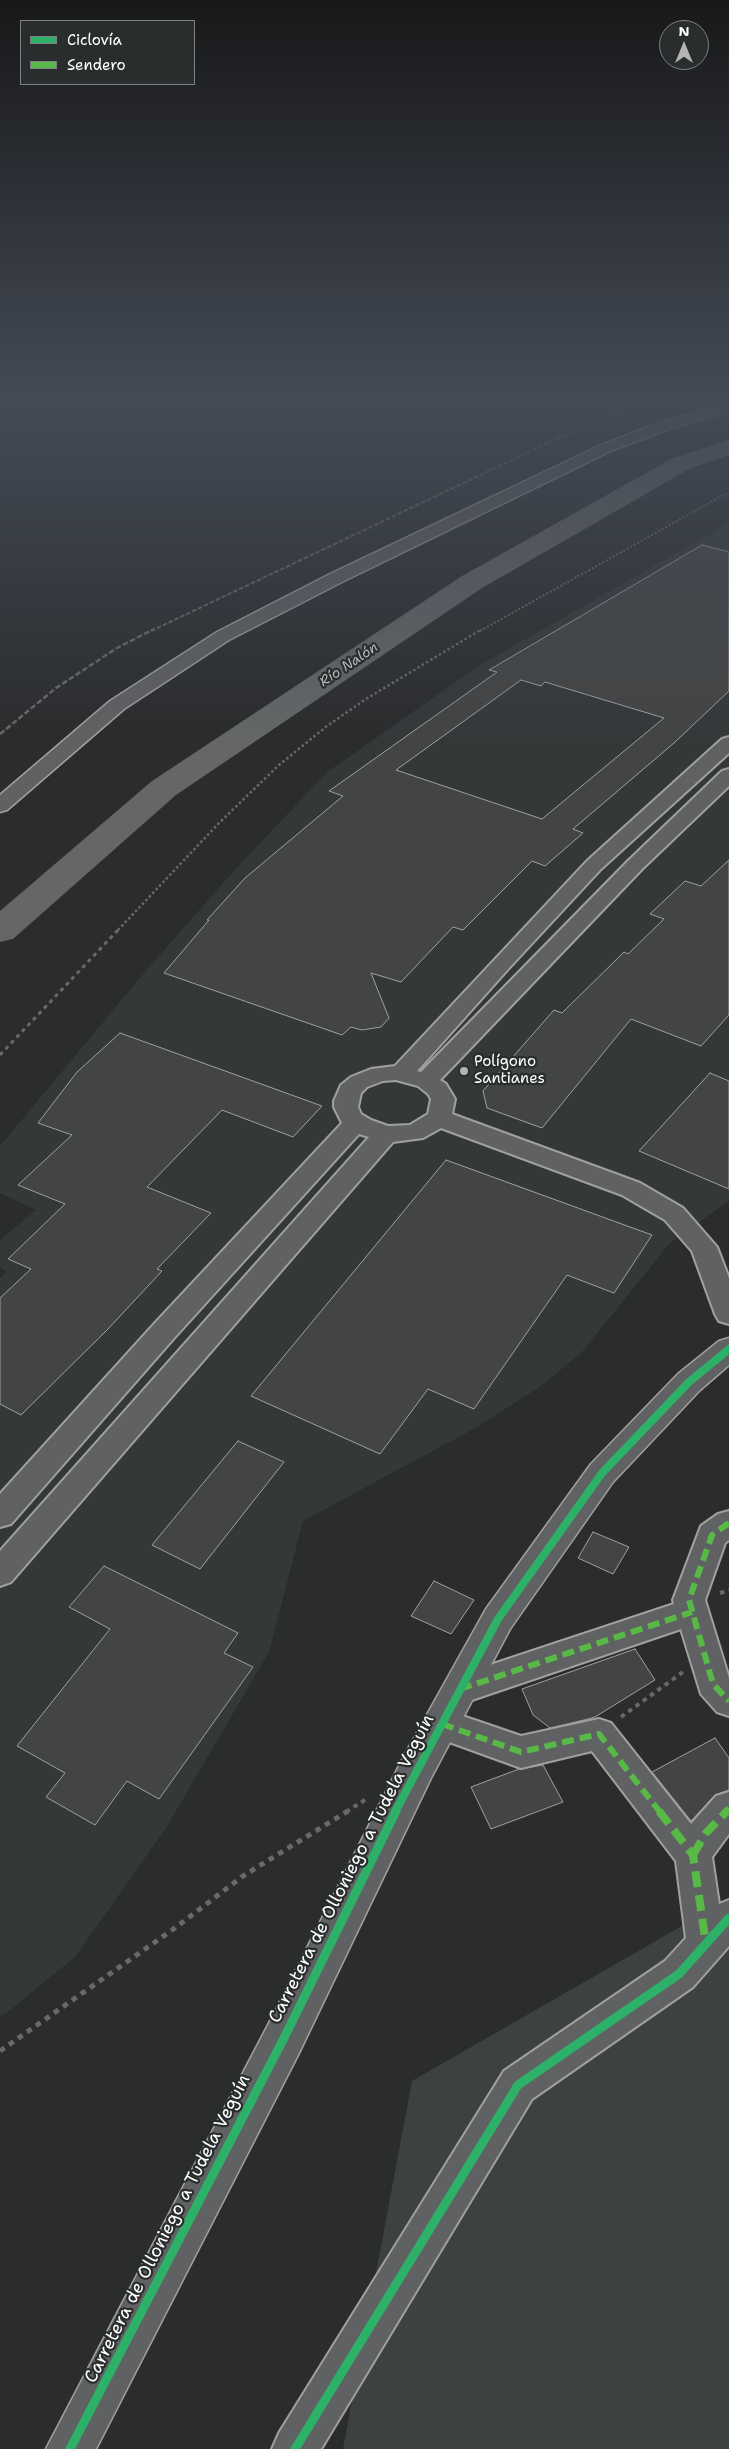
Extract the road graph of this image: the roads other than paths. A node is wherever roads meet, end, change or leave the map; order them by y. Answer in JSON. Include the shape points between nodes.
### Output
{"nodes":[{"id":1,"x":475,"y":511,"type":"edge"},
{"id":2,"x":729,"y":743,"type":"edge"},
{"id":3,"x":729,"y":775,"type":"edge"},
{"id":4,"x":0,"y":806,"type":"edge"},
{"id":5,"x":401,"y":1074,"type":"junction"},
{"id":6,"x":426,"y":1081,"type":"junction"},
{"id":7,"x":438,"y":1118,"type":"junction"},
{"id":8,"x":356,"y":1122,"type":"junction"},
{"id":9,"x":386,"y":1134,"type":"junction"},
{"id":10,"x":729,"y":1314,"type":"edge"},
{"id":11,"x":729,"y":1349,"type":"edge"},
{"id":12,"x":0,"y":1515,"type":"edge"},
{"id":13,"x":729,"y":1523,"type":"edge"},
{"id":14,"x":0,"y":1573,"type":"edge"},
{"id":15,"x":692,"y":1612,"type":"junction"},
{"id":16,"x":460,"y":1689,"type":"junction"},
{"id":17,"x":729,"y":1701,"type":"edge"},
{"id":18,"x":442,"y":1724,"type":"junction"},
{"id":19,"x":729,"y":1808,"type":"edge"},
{"id":20,"x":694,"y":1855,"type":"junction"},
{"id":21,"x":718,"y":1931,"type":"edge"},
{"id":22,"x":70,"y":2449,"type":"edge"},
{"id":23,"x":295,"y":2449,"type":"edge"}],
"edges":[{"from":1,"to":4,"type":"main road","via":[[222,636],[117,705]]},
{"from":2,"to":5,"type":"street","via":[[594,865]]},
{"from":3,"to":6,"type":"street","via":[[635,865]]},
{"from":5,"to":6,"type":"street"},
{"from":5,"to":8,"type":"street","via":[[379,1074],[359,1082],[350,1090],[346,1107]]},
{"from":6,"to":7,"type":"street","via":[[437,1089],[443,1099]]},
{"from":7,"to":9,"type":"street","via":[[414,1132]]},
{"from":7,"to":10,"type":"street","via":[[631,1189],[674,1214],[704,1247]]},
{"from":8,"to":9,"type":"street"},
{"from":8,"to":12,"type":"street"},
{"from":9,"to":14,"type":"street"},
{"from":11,"to":16,"type":"main road","name":"Carretera de Olloniego a Tudela Veguín","via":[[689,1382],[602,1473],[498,1619]]},
{"from":13,"to":15,"type":"street","via":[[712,1535],[689,1600]]},
{"from":15,"to":16,"type":"street"},
{"from":15,"to":17,"type":"street","via":[[713,1684]]},
{"from":16,"to":18,"type":"main road","name":"Carretera de Olloniego a Tudela Veguín"},
{"from":18,"to":20,"type":"street","via":[[521,1752],[599,1734]]},
{"from":18,"to":22,"type":"main road","name":"Carretera de Olloniego a Tudela Veguín","via":[[418,1766],[283,2040]]},
{"from":19,"to":20,"type":"street","via":[[706,1833]]},
{"from":20,"to":21,"type":"street"},
{"from":21,"to":23,"type":"street","via":[[679,1974],[518,2084]]}]}
